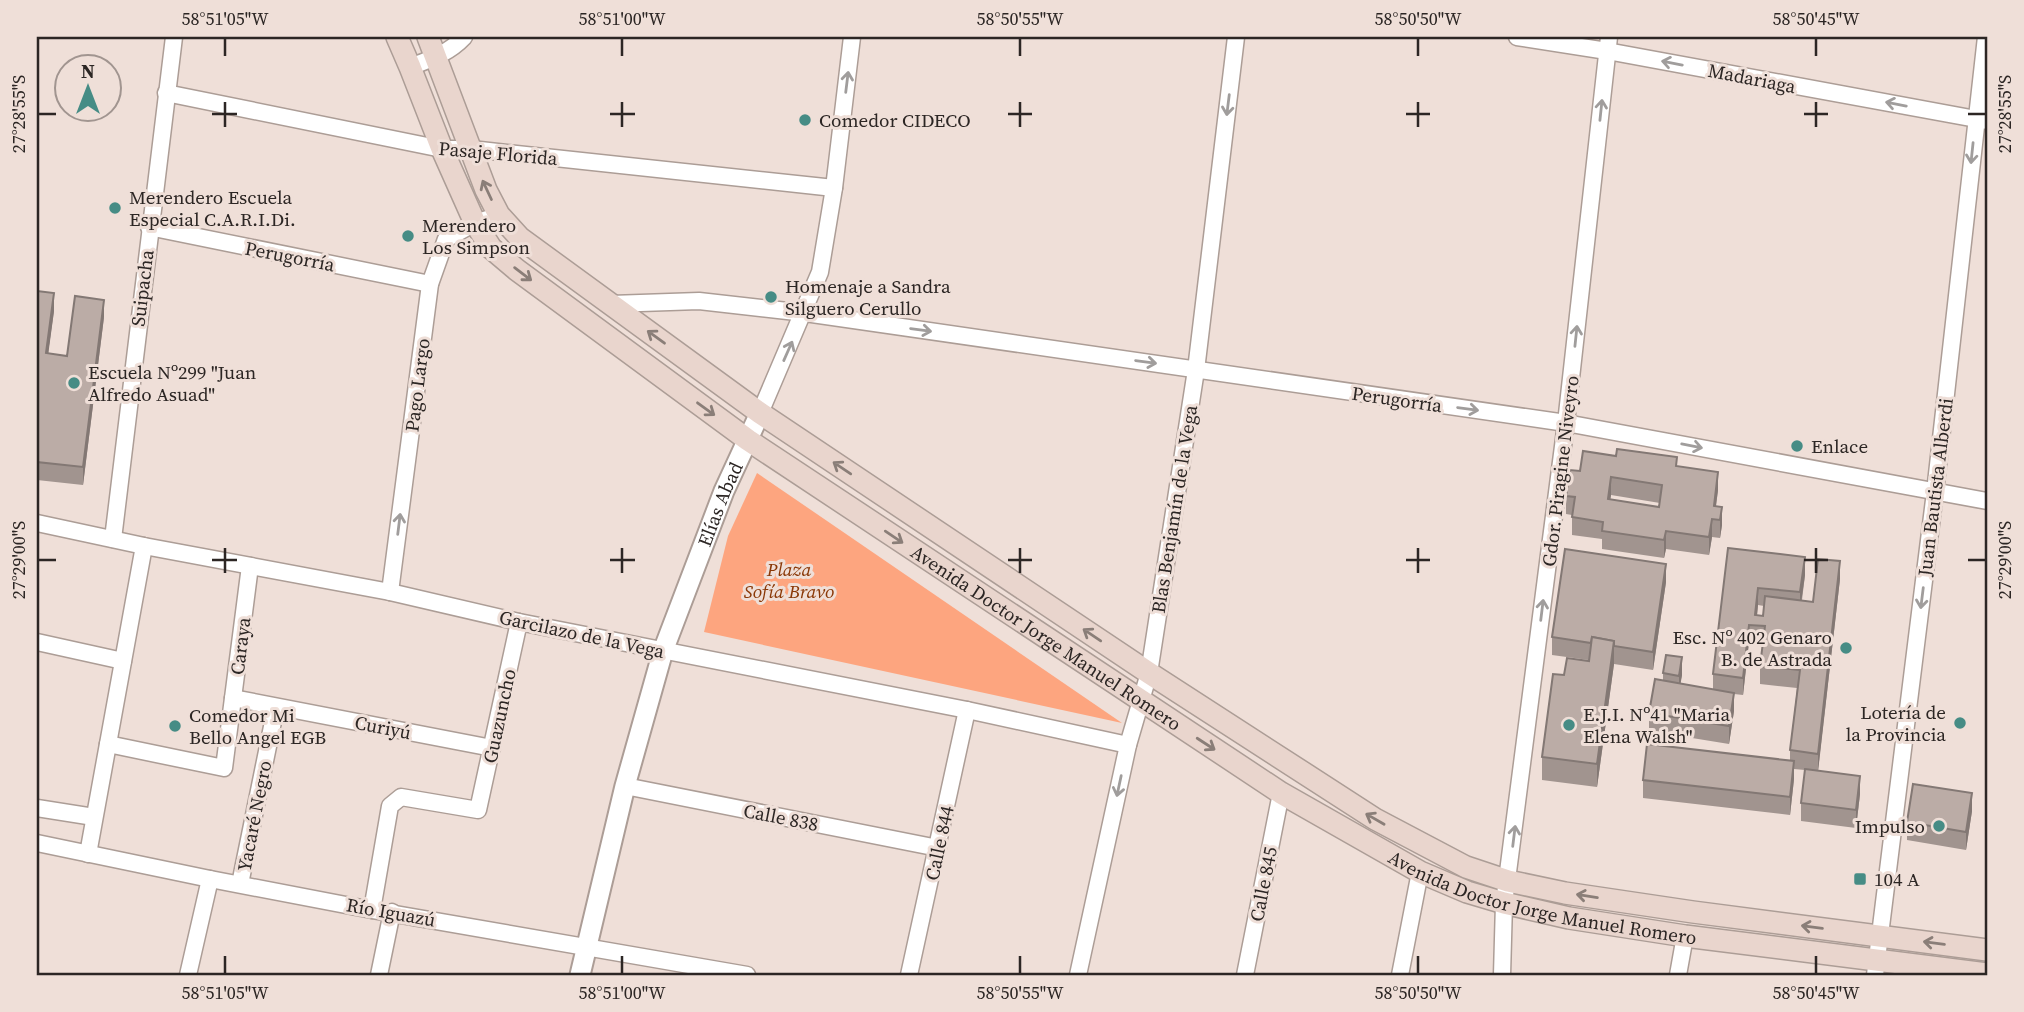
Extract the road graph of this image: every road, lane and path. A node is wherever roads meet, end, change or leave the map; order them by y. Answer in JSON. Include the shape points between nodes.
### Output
{"nodes":[{"id":1,"x":174,"y":37,"type":"edge"},
{"id":2,"x":397,"y":37,"type":"edge"},
{"id":3,"x":428,"y":37,"type":"edge"},
{"id":4,"x":464,"y":37,"type":"edge"},
{"id":5,"x":852,"y":37,"type":"edge"},
{"id":6,"x":1236,"y":37,"type":"edge"},
{"id":7,"x":1517,"y":37,"type":"edge"},
{"id":8,"x":1986,"y":37,"type":"edge"},
{"id":9,"x":1608,"y":44,"type":"edge"},
{"id":10,"x":437,"y":57,"type":"junction"},
{"id":11,"x":410,"y":67,"type":"junction"},
{"id":12,"x":166,"y":93,"type":"junction"},
{"id":13,"x":1982,"y":120,"type":"edge"},
{"id":14,"x":442,"y":149,"type":"junction"},
{"id":15,"x":471,"y":149,"type":"junction"},
{"id":16,"x":834,"y":188,"type":"junction"},
{"id":17,"x":499,"y":215,"type":"junction"},
{"id":18,"x":475,"y":223,"type":"junction"},
{"id":19,"x":149,"y":228,"type":"junction"},
{"id":20,"x":430,"y":284,"type":"junction"},
{"id":21,"x":611,"y":304,"type":"junction"},
{"id":22,"x":804,"y":313,"type":"junction"},
{"id":23,"x":1196,"y":370,"type":"junction"},
{"id":24,"x":760,"y":413,"type":"junction"},
{"id":25,"x":1566,"y":423,"type":"junction"},
{"id":26,"x":748,"y":440,"type":"junction"},
{"id":27,"x":1935,"y":492,"type":"junction"},
{"id":28,"x":1987,"y":501,"type":"edge"},
{"id":29,"x":37,"y":523,"type":"edge"},
{"id":30,"x":113,"y":539,"type":"junction"},
{"id":31,"x":144,"y":546,"type":"junction"},
{"id":32,"x":250,"y":566,"type":"junction"},
{"id":33,"x":390,"y":592,"type":"junction"},
{"id":34,"x":519,"y":622,"type":"junction"},
{"id":35,"x":37,"y":642,"type":"edge"},
{"id":36,"x":663,"y":651,"type":"junction"},
{"id":37,"x":123,"y":661,"type":"junction"},
{"id":38,"x":1149,"y":673,"type":"junction"},
{"id":39,"x":233,"y":698,"type":"junction"},
{"id":40,"x":1140,"y":701,"type":"junction"},
{"id":41,"x":276,"y":707,"type":"junction"},
{"id":42,"x":967,"y":710,"type":"junction"},
{"id":43,"x":108,"y":744,"type":"junction"},
{"id":44,"x":1128,"y":744,"type":"junction"},
{"id":45,"x":492,"y":748,"type":"junction"},
{"id":46,"x":625,"y":786,"type":"junction"},
{"id":47,"x":1281,"y":793,"type":"junction"},
{"id":48,"x":37,"y":808,"type":"edge"},
{"id":49,"x":94,"y":817,"type":"junction"},
{"id":50,"x":37,"y":843,"type":"edge"},
{"id":51,"x":938,"y":848,"type":"junction"},
{"id":52,"x":88,"y":854,"type":"junction"},
{"id":53,"x":1420,"y":872,"type":"junction"},
{"id":54,"x":210,"y":879,"type":"junction"},
{"id":55,"x":1508,"y":881,"type":"junction"},
{"id":56,"x":240,"y":884,"type":"junction"},
{"id":57,"x":1504,"y":904,"type":"junction"},
{"id":58,"x":372,"y":910,"type":"junction"},
{"id":59,"x":391,"y":912,"type":"junction"},
{"id":60,"x":1685,"y":936,"type":"junction"},
{"id":61,"x":1880,"y":936,"type":"junction"},
{"id":62,"x":586,"y":947,"type":"junction"},
{"id":63,"x":1987,"y":950,"type":"edge"},
{"id":64,"x":1876,"y":967,"type":"edge"},
{"id":65,"x":1987,"y":974,"type":"edge"},
{"id":66,"x":188,"y":975,"type":"edge"},
{"id":67,"x":379,"y":975,"type":"edge"},
{"id":68,"x":580,"y":975,"type":"edge"},
{"id":69,"x":747,"y":975,"type":"edge"},
{"id":70,"x":909,"y":975,"type":"edge"},
{"id":71,"x":1078,"y":975,"type":"edge"},
{"id":72,"x":1245,"y":975,"type":"edge"},
{"id":73,"x":1400,"y":975,"type":"edge"},
{"id":74,"x":1502,"y":975,"type":"edge"},
{"id":75,"x":1678,"y":975,"type":"edge"}],
"edges":[{"from":1,"to":12,"type":"street","name":"Suipacha"},
{"from":2,"to":11,"type":"main road","name":"Avenida Doctor Jorge Manuel Romero"},
{"from":3,"to":10,"type":"main road","name":"Avenida Doctor Jorge Manuel Romero"},
{"from":4,"to":10,"type":"street"},
{"from":16,"to":5,"type":"street","name":"Elías Abad","one_way":true},
{"from":6,"to":23,"type":"street","name":"Blas Benjamín de la Vega","one_way":true},
{"from":7,"to":9,"type":"street","name":"Madariaga"},
{"from":8,"to":13,"type":"street","name":"Juan Bautista Alberdi"},
{"from":13,"to":9,"type":"street","name":"Madariaga","one_way":true},
{"from":25,"to":9,"type":"street","name":"Gdor. Piragine Niveyro","one_way":true},
{"from":10,"to":11,"type":"street"},
{"from":10,"to":15,"type":"main road","name":"Avenida Doctor Jorge Manuel Romero"},
{"from":11,"to":14,"type":"main road","name":"Avenida Doctor Jorge Manuel Romero"},
{"from":12,"to":14,"type":"street","name":"Pasaje Florida"},
{"from":12,"to":19,"type":"street","name":"Suipacha"},
{"from":13,"to":27,"type":"street","name":"Juan Bautista Alberdi","one_way":true},
{"from":14,"to":15,"type":"street","name":"Pasaje Florida"},
{"from":14,"to":18,"type":"main road","name":"Avenida Doctor Jorge Manuel Romero"},
{"from":15,"to":16,"type":"street","name":"Pasaje Florida"},
{"from":17,"to":15,"type":"main road","name":"Avenida Doctor Jorge Manuel Romero","one_way":true},
{"from":16,"to":22,"type":"street","name":"Elías Abad","via":[[820,272]]},
{"from":17,"to":18,"type":"street","name":"Pago Largo"},
{"from":17,"to":21,"type":"main road","name":"Avenida Doctor Jorge Manuel Romero","via":[[520,238]]},
{"from":18,"to":20,"type":"street","name":"Pago Largo","via":[[446,239]]},
{"from":18,"to":26,"type":"main road","name":"Avenida Doctor Jorge Manuel Romero","one_way":true,"via":[[491,248],[517,270]]},
{"from":19,"to":20,"type":"street","name":"Perugorría"},
{"from":19,"to":30,"type":"street","name":"Suipacha"},
{"from":33,"to":20,"type":"street","name":"Pago Largo","one_way":true},
{"from":21,"to":22,"type":"street","name":"Perugorría","via":[[699,301]]},
{"from":24,"to":21,"type":"main road","name":"Avenida Doctor Jorge Manuel Romero","one_way":true},
{"from":22,"to":23,"type":"street","name":"Perugorría","one_way":true},
{"from":24,"to":22,"type":"street","name":"Elías Abad","one_way":true},
{"from":23,"to":25,"type":"street","name":"Perugorría","one_way":true},
{"from":23,"to":38,"type":"street","name":"Blas Benjamín de la Vega"},
{"from":24,"to":26,"type":"street","name":"Elías Abad"},
{"from":38,"to":24,"type":"main road","name":"Avenida Doctor Jorge Manuel Romero","one_way":true},
{"from":25,"to":27,"type":"street","name":"Perugorría","one_way":true},
{"from":55,"to":25,"type":"street","name":"Gdor. Piragine Niveyro","one_way":true},
{"from":26,"to":36,"type":"street","name":"Elías Abad"},
{"from":26,"to":40,"type":"main road","name":"Avenida Doctor Jorge Manuel Romero","one_way":true},
{"from":27,"to":28,"type":"street","name":"Perugorría"},
{"from":27,"to":61,"type":"street","name":"Juan Bautista Alberdi","one_way":true},
{"from":29,"to":30,"type":"street","name":"Garcilazo de la Vega"},
{"from":30,"to":31,"type":"street","name":"Garcilazo de la Vega"},
{"from":31,"to":32,"type":"street","name":"Garcilazo de la Vega"},
{"from":31,"to":37,"type":"street"},
{"from":32,"to":33,"type":"street","name":"Garcilazo de la Vega"},
{"from":32,"to":39,"type":"street","name":"Caraya"},
{"from":33,"to":34,"type":"street","name":"Garcilazo de la Vega"},
{"from":34,"to":36,"type":"street","name":"Garcilazo de la Vega"},
{"from":34,"to":45,"type":"street","name":"Guazuncho"},
{"from":35,"to":37,"type":"street"},
{"from":36,"to":42,"type":"street","name":"Garcilazo de la Vega"},
{"from":36,"to":46,"type":"street","name":"Elías Abad"},
{"from":37,"to":43,"type":"street"},
{"from":38,"to":40,"type":"street","name":"Blas Benjamín de la Vega"},
{"from":55,"to":38,"type":"main road","name":"Avenida Doctor Jorge Manuel Romero","one_way":true,"via":[[1466,867],[1375,819]]},
{"from":39,"to":41,"type":"street","name":"Curiyú"},
{"from":39,"to":43,"type":"street","name":"Caraya","via":[[224,768]]},
{"from":40,"to":44,"type":"street","name":"Blas Benjamín de la Vega"},
{"from":40,"to":47,"type":"main road","name":"Avenida Doctor Jorge Manuel Romero","one_way":true},
{"from":41,"to":45,"type":"street","name":"Curiyú"},
{"from":41,"to":56,"type":"street","name":"Yacaré Negro"},
{"from":42,"to":44,"type":"street","name":"Garcilazo de la Vega"},
{"from":42,"to":51,"type":"street","name":"Calle 844"},
{"from":43,"to":49,"type":"street"},
{"from":44,"to":71,"type":"street","name":"Blas Benjamín de la Vega","one_way":true},
{"from":45,"to":58,"type":"street","name":"Guazuncho","via":[[478,810],[401,797],[390,806]]},
{"from":46,"to":51,"type":"street","name":"Calle 838"},
{"from":46,"to":62,"type":"street","name":"Elías Abad"},
{"from":47,"to":53,"type":"main road","name":"Avenida Doctor Jorge Manuel Romero"},
{"from":47,"to":72,"type":"street","name":"Calle 845"},
{"from":48,"to":49,"type":"street"},
{"from":49,"to":52,"type":"street"},
{"from":50,"to":52,"type":"street","name":"Río Iguazú"},
{"from":51,"to":70,"type":"street","name":"Calle 844"},
{"from":52,"to":54,"type":"street","name":"Río Iguazú"},
{"from":53,"to":57,"type":"main road","name":"Avenida Doctor Jorge Manuel Romero"},
{"from":53,"to":73,"type":"street"},
{"from":54,"to":56,"type":"street","name":"Río Iguazú"},
{"from":54,"to":66,"type":"street"},
{"from":55,"to":57,"type":"street","name":"Gdor. Piragine Niveyro"},
{"from":61,"to":55,"type":"main road","name":"Avenida Doctor Jorge Manuel Romero","one_way":true,"via":[[1693,912]]},
{"from":56,"to":58,"type":"street","name":"Río Iguazú"},
{"from":57,"to":60,"type":"main road","name":"Avenida Doctor Jorge Manuel Romero"},
{"from":57,"to":74,"type":"street","name":"Gdor. Piragine Niveyro"},
{"from":58,"to":59,"type":"street","name":"Río Iguazú"},
{"from":59,"to":62,"type":"street","name":"Río Iguazú"},
{"from":59,"to":67,"type":"street"},
{"from":60,"to":64,"type":"main road","name":"Avenida Doctor Jorge Manuel Romero"},
{"from":60,"to":75,"type":"street"},
{"from":63,"to":61,"type":"main road","name":"Avenida Doctor Jorge Manuel Romero","one_way":true},
{"from":61,"to":64,"type":"street","name":"Juan Bautista Alberdi"},
{"from":62,"to":68,"type":"street","name":"Elías Abad"},
{"from":62,"to":69,"type":"street","name":"Río Iguazú"},
{"from":64,"to":65,"type":"main road","name":"Avenida Doctor Jorge Manuel Romero"}]}
